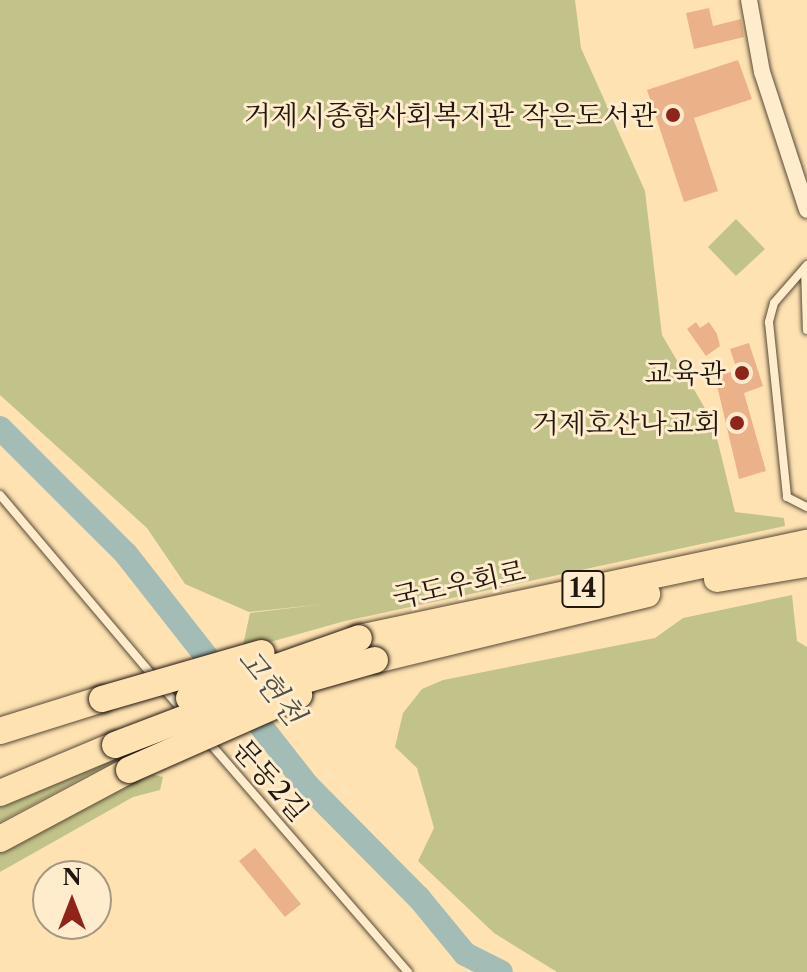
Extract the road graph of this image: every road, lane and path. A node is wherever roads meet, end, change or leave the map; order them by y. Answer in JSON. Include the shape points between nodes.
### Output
{"nodes":[{"id":1,"x":749,"y":0,"type":"edge"},
{"id":2,"x":807,"y":210,"type":"edge"},
{"id":3,"x":806,"y":266,"type":"edge"},
{"id":4,"x":807,"y":330,"type":"edge"},
{"id":5,"x":0,"y":495,"type":"edge"},
{"id":6,"x":807,"y":507,"type":"edge"},
{"id":7,"x":807,"y":543,"type":"edge"},
{"id":8,"x":807,"y":564,"type":"edge"},
{"id":9,"x":359,"y":638,"type":"junction"},
{"id":10,"x":375,"y":660,"type":"junction"},
{"id":11,"x":0,"y":731,"type":"edge"},
{"id":12,"x":110,"y":739,"type":"junction"},
{"id":13,"x":0,"y":776,"type":"edge"},
{"id":14,"x":0,"y":793,"type":"edge"},
{"id":15,"x":0,"y":839,"type":"edge"},
{"id":16,"x":408,"y":972,"type":"edge"}],
"edges":[{"from":1,"to":2,"type":"street","via":[[762,72]]},
{"from":3,"to":4,"type":"lane"},
{"from":3,"to":6,"type":"lane","via":[[774,303],[769,322],[787,497]]},
{"from":5,"to":16,"type":"lane","name":"문동2길"},
{"from":7,"to":9,"type":"highway","name":"국도우회로","number":"14"},
{"from":8,"to":10,"type":"highway","name":"국도우회로","number":"14","via":[[694,583]]},
{"from":9,"to":11,"type":"highway","bridge":true,"via":[[293,644]]},
{"from":9,"to":12,"type":"highway","number":"14","bridge":true,"via":[[244,676]]},
{"from":10,"to":12,"type":"highway","number":"14","bridge":true},
{"from":10,"to":15,"type":"highway","bridge":true,"via":[[129,770]]},
{"from":12,"to":13,"type":"highway","number":"14"},
{"from":12,"to":14,"type":"highway","number":"14"}]}
